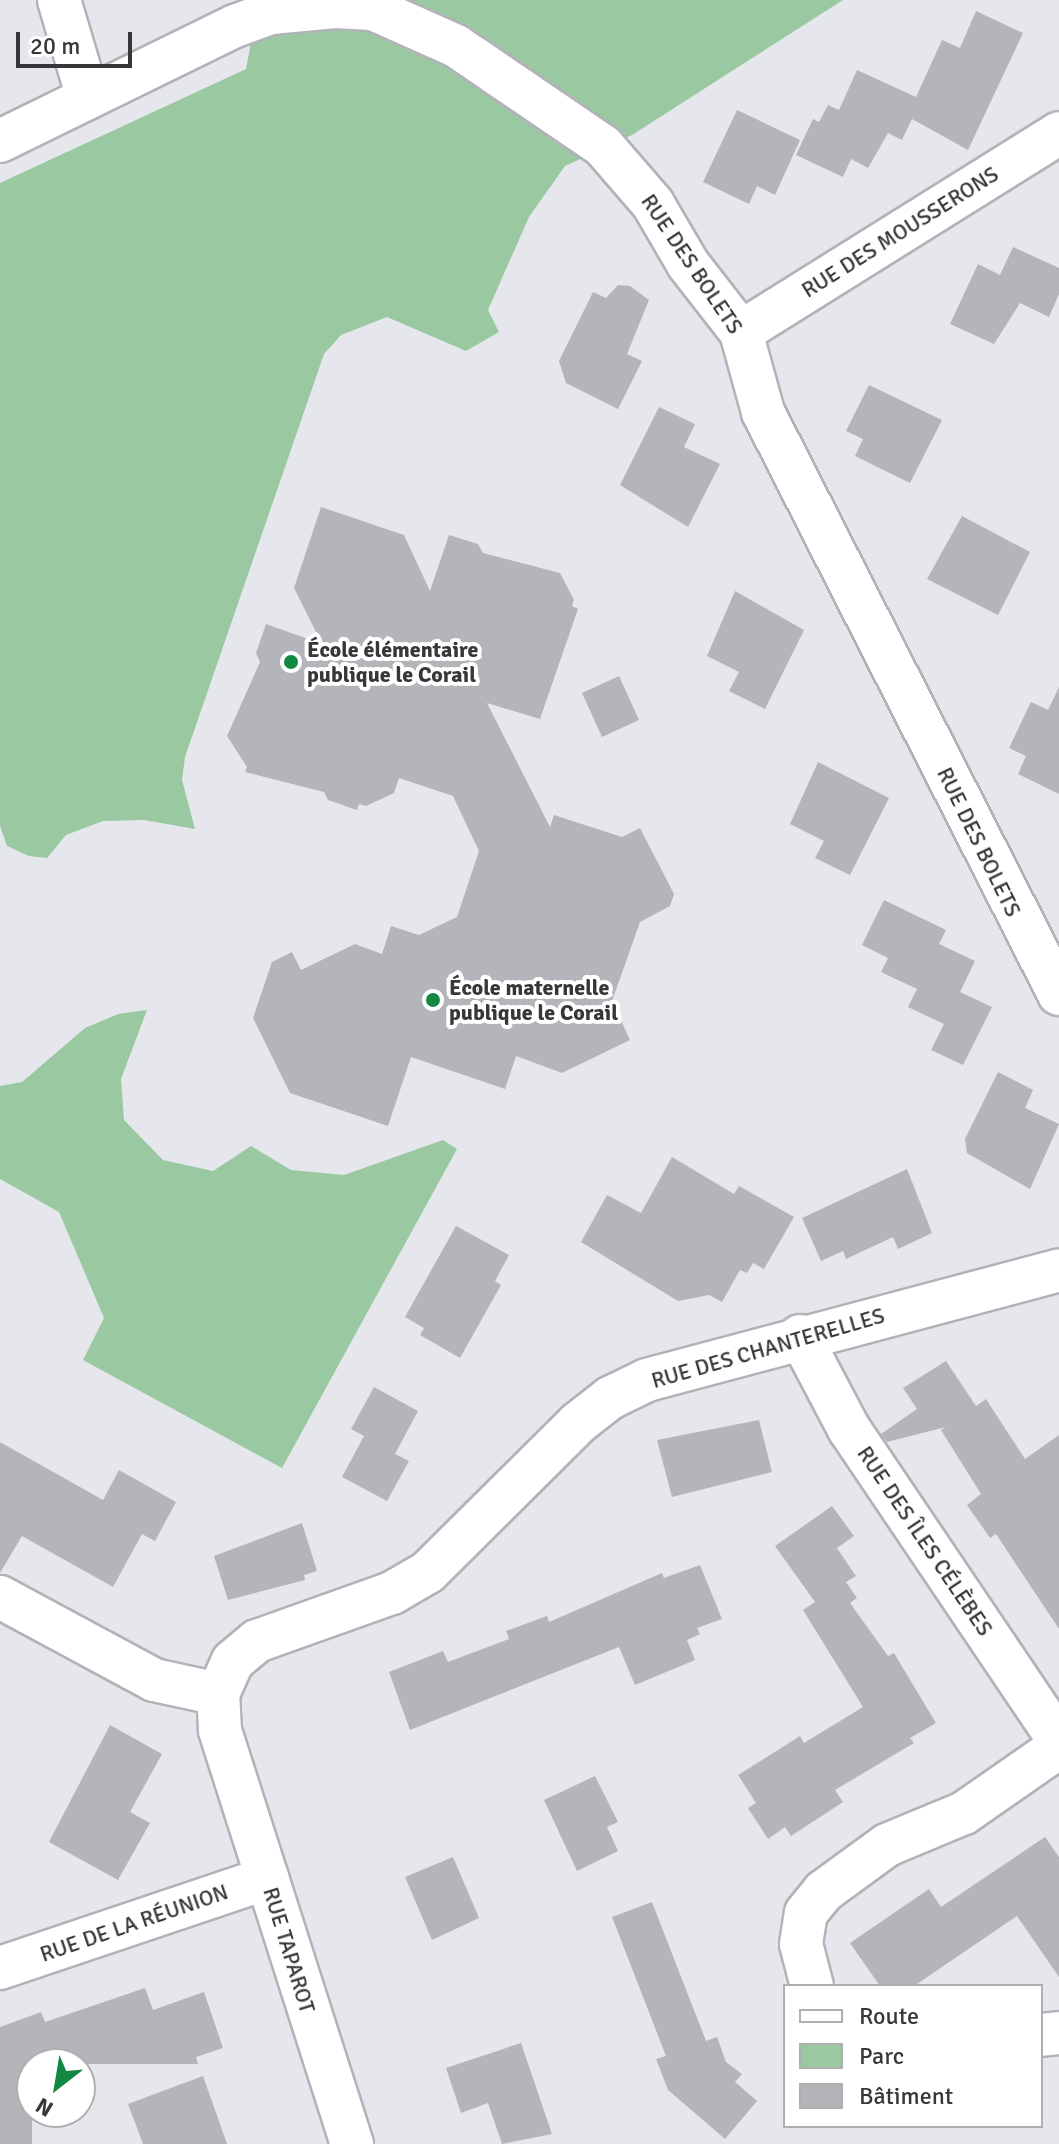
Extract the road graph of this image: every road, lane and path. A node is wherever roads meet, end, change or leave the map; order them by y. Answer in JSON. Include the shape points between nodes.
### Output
{"nodes":[{"id":1,"x":59,"y":0,"type":"edge"},
{"id":2,"x":88,"y":98,"type":"junction"},
{"id":3,"x":1059,"y":133,"type":"edge"},
{"id":4,"x":0,"y":141,"type":"edge"},
{"id":5,"x":741,"y":332,"type":"junction"},
{"id":6,"x":1059,"y":994,"type":"edge"},
{"id":7,"x":1059,"y":1270,"type":"edge"},
{"id":8,"x":800,"y":1336,"type":"junction"},
{"id":9,"x":0,"y":1597,"type":"edge"},
{"id":10,"x":218,"y":1694,"type":"junction"},
{"id":11,"x":1059,"y":1740,"type":"edge"},
{"id":12,"x":1059,"y":1747,"type":"edge"},
{"id":13,"x":267,"y":1878,"type":"junction"},
{"id":14,"x":0,"y":1968,"type":"edge"},
{"id":15,"x":811,"y":1984,"type":"edge"},
{"id":16,"x":352,"y":2144,"type":"edge"}],
"edges":[{"from":1,"to":2,"type":"street"},
{"from":2,"to":4,"type":"street","name":"RUE DES BOLETS"},
{"from":2,"to":5,"type":"street","name":"RUE DES BOLETS","via":[[271,13],[373,9],[408,21],[470,54],[603,146],[653,204],[688,264]]},
{"from":3,"to":5,"type":"street","name":"RUE DES MOUSSERONS"},
{"from":5,"to":6,"type":"street","name":"RUE DES BOLETS","via":[[763,412]]},
{"from":7,"to":8,"type":"street","name":"RUE DES CHANTERELLES"},
{"from":8,"to":10,"type":"street","name":"RUE DES CHANTERELLES","via":[[647,1380],[610,1398],[538,1460],[428,1572],[392,1593],[257,1641],[233,1661]]},
{"from":8,"to":11,"type":"street","name":"RUE DES ÎLES CÉLÈBES","via":[[849,1429]]},
{"from":9,"to":10,"type":"street","via":[[154,1680]]},
{"from":10,"to":13,"type":"street","name":"RUE TAPAROT","via":[[216,1710]]},
{"from":12,"to":15,"type":"street","via":[[964,1813],[887,1845],[824,1891],[806,1913],[801,1944]]},
{"from":13,"to":14,"type":"street","name":"RUE DE LA RÉUNION"},
{"from":13,"to":16,"type":"street","name":"RUE TAPAROT"}]}
